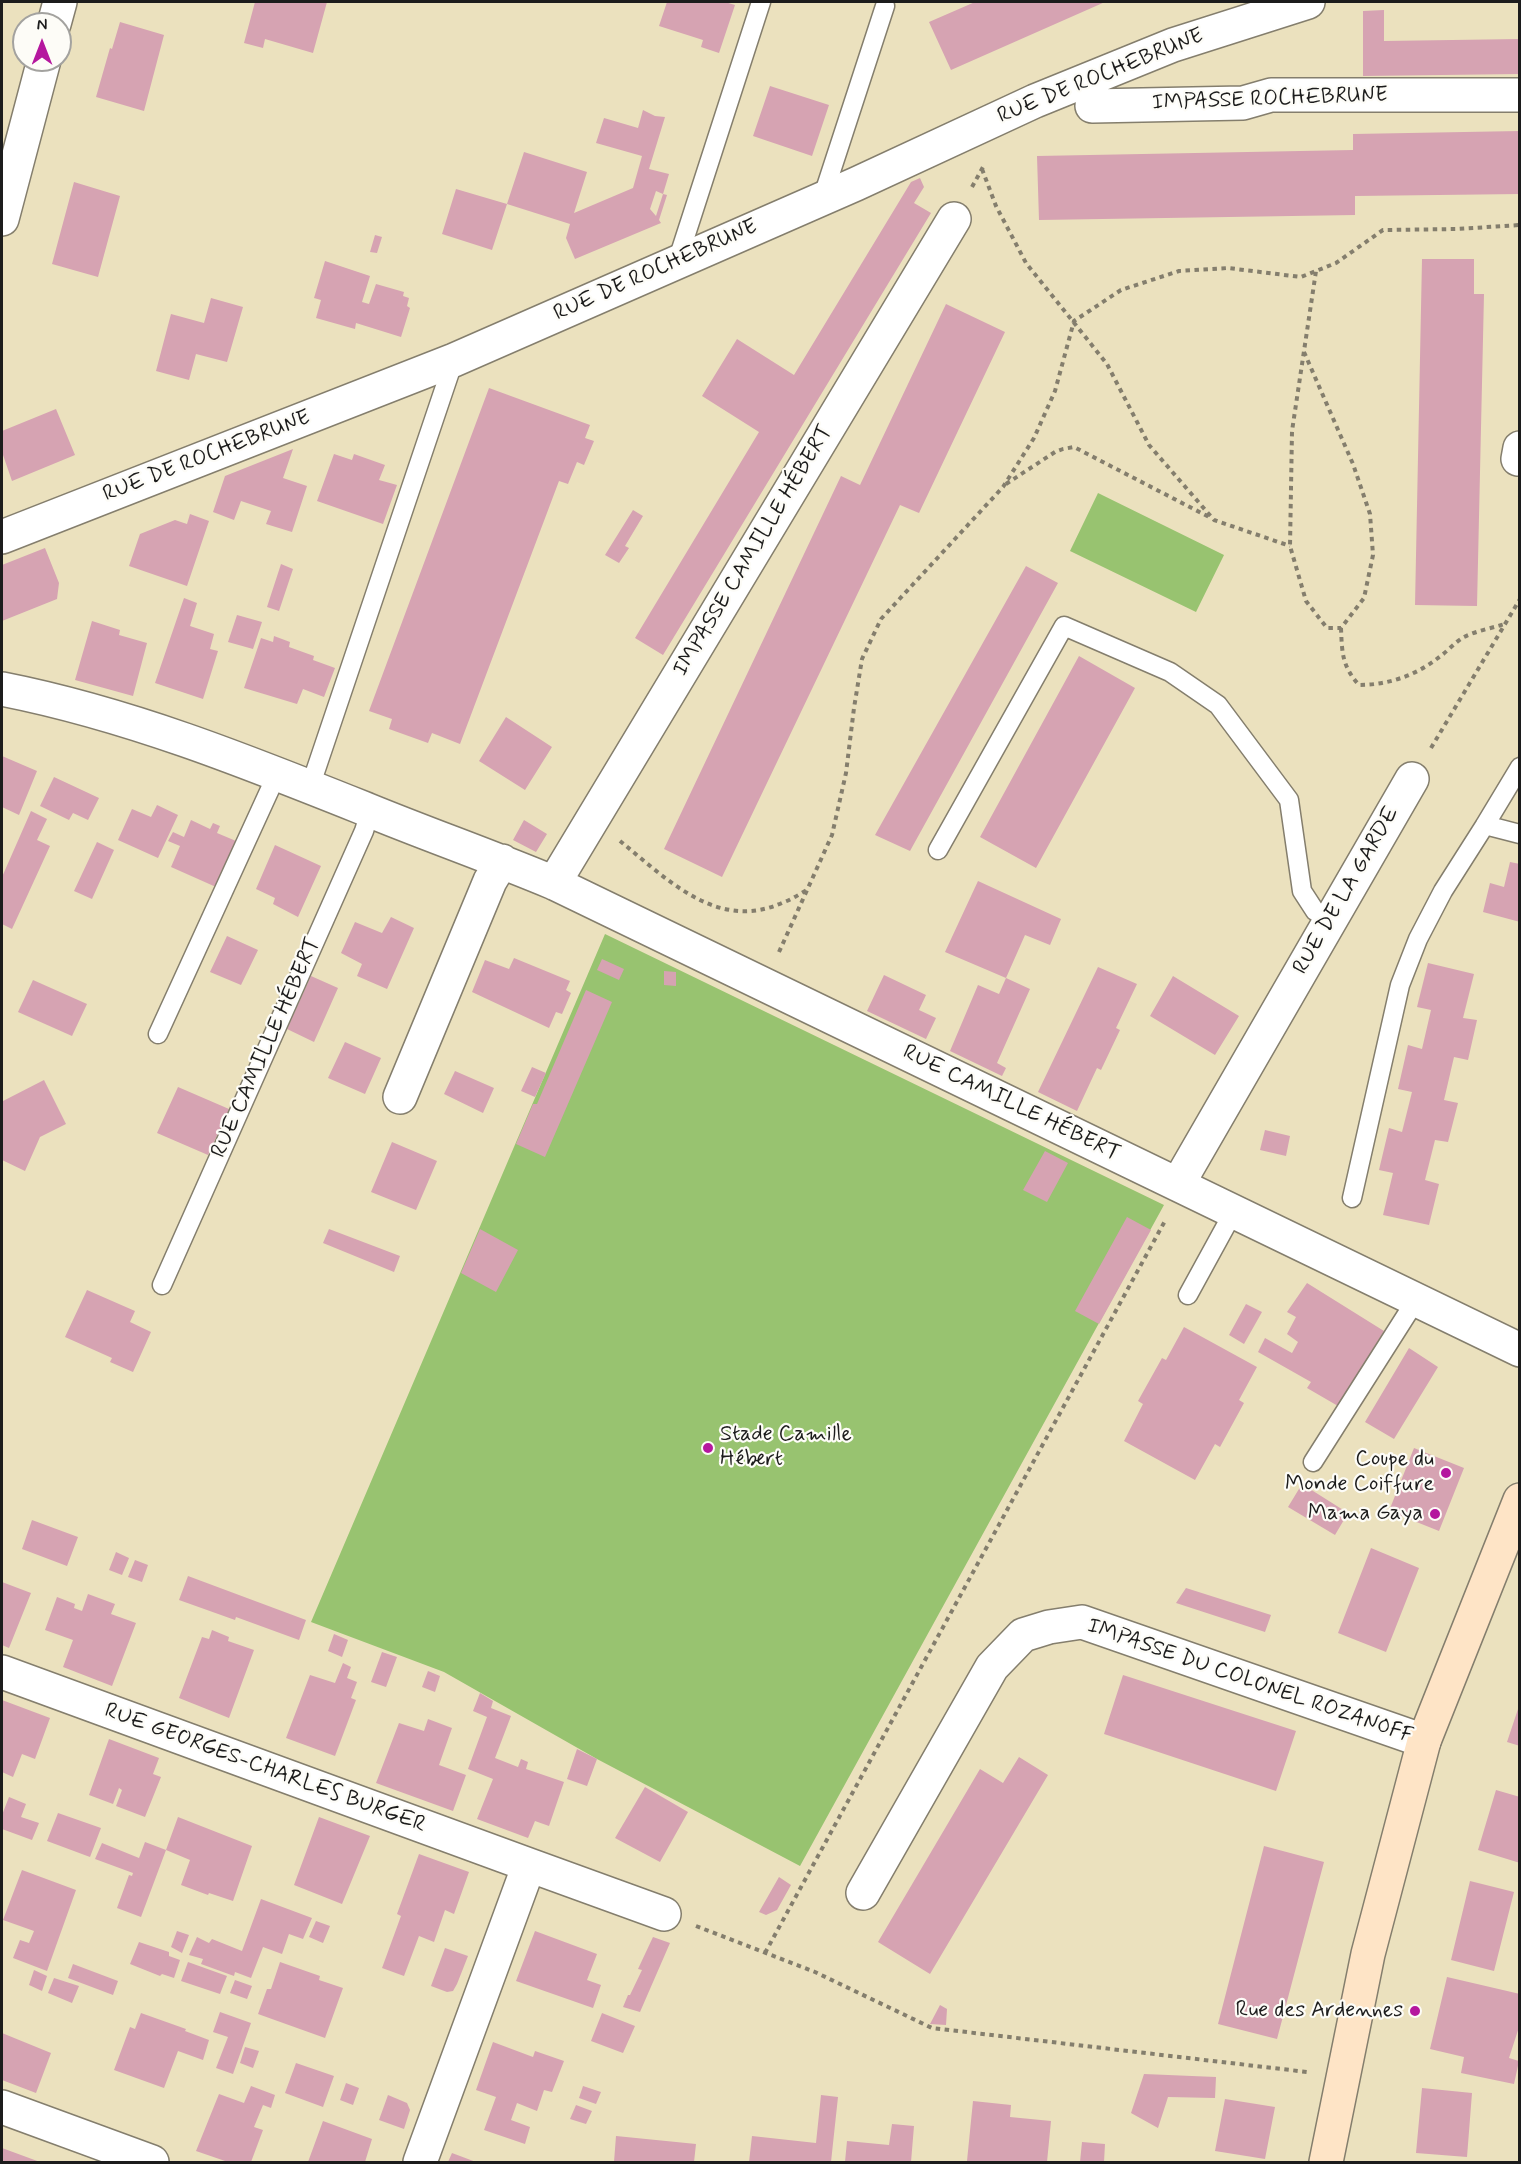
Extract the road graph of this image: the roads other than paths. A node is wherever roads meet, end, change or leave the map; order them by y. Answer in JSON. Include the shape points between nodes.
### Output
{"nodes":[{"id":1,"x":761,"y":2,"type":"edge"},
{"id":2,"x":1308,"y":2,"type":"edge"},
{"id":3,"x":885,"y":6,"type":"dead end"},
{"id":4,"x":42,"y":72,"type":"edge"},
{"id":5,"x":1520,"y":95,"type":"edge"},
{"id":6,"x":1092,"y":106,"type":"dead end"},
{"id":7,"x":822,"y":199,"type":"junction"},
{"id":8,"x":2,"y":219,"type":"edge"},
{"id":9,"x":954,"y":219,"type":"dead end"},
{"id":10,"x":676,"y":262,"type":"junction"},
{"id":11,"x":454,"y":360,"type":"junction"},
{"id":12,"x":2,"y":537,"type":"edge"},
{"id":13,"x":2,"y":689,"type":"edge"},
{"id":14,"x":1520,"y":766,"type":"edge"},
{"id":15,"x":277,"y":774,"type":"junction"},
{"id":16,"x":1412,"y":779,"type":"road end"},
{"id":17,"x":310,"y":787,"type":"junction"},
{"id":18,"x":370,"y":812,"type":"junction"},
{"id":19,"x":1485,"y":825,"type":"junction"},
{"id":20,"x":1520,"y":834,"type":"edge"},
{"id":21,"x":938,"y":850,"type":"dead end"},
{"id":22,"x":502,"y":861,"type":"junction"},
{"id":23,"x":554,"y":883,"type":"junction"},
{"id":24,"x":1330,"y":921,"type":"junction"},
{"id":25,"x":158,"y":1034,"type":"dead end"},
{"id":26,"x":400,"y":1097,"type":"dead end"},
{"id":27,"x":1181,"y":1186,"type":"junction"},
{"id":28,"x":1353,"y":1198,"type":"dead end"},
{"id":29,"x":1234,"y":1211,"type":"junction"},
{"id":30,"x":162,"y":1284,"type":"dead end"},
{"id":31,"x":1188,"y":1295,"type":"dead end"},
{"id":32,"x":1416,"y":1300,"type":"junction"},
{"id":33,"x":1520,"y":1350,"type":"edge"},
{"id":34,"x":1313,"y":1462,"type":"dead end"},
{"id":35,"x":1520,"y":1500,"type":"edge"},
{"id":36,"x":2,"y":1672,"type":"edge"},
{"id":37,"x":1424,"y":1741,"type":"junction"},
{"id":38,"x":529,"y":1865,"type":"junction"},
{"id":39,"x":863,"y":1893,"type":"dead end"},
{"id":40,"x":664,"y":1914,"type":"road end"},
{"id":41,"x":2,"y":2107,"type":"edge"},
{"id":42,"x":152,"y":2163,"type":"edge"},
{"id":43,"x":420,"y":2163,"type":"edge"},
{"id":44,"x":1326,"y":2163,"type":"edge"}],
"edges":[{"from":1,"to":10,"type":"lane"},
{"from":2,"to":7,"type":"street","name":"RUE DE ROCHEBRUNE","via":[[1173,45],[1035,101]]},
{"from":3,"to":7,"type":"lane"},
{"from":4,"to":8,"type":"street"},
{"from":5,"to":6,"type":"street","name":"IMPASSE ROCHEBRUNE","via":[[1271,95],[1243,103]]},
{"from":7,"to":10,"type":"street","name":"RUE DE ROCHEBRUNE"},
{"from":9,"to":23,"type":"street","name":"IMPASSE CAMILLE HÉBERT"},
{"from":10,"to":11,"type":"street","name":"RUE DE ROCHEBRUNE"},
{"from":11,"to":12,"type":"street","name":"RUE DE ROCHEBRUNE"},
{"from":11,"to":17,"type":"lane"},
{"from":13,"to":15,"type":"street","name":"RUE CAMILLE HÉBERT","via":[[140,724]]},
{"from":14,"to":19,"type":"lane"},
{"from":15,"to":17,"type":"street","name":"RUE CAMILLE HÉBERT"},
{"from":15,"to":25,"type":"lane"},
{"from":16,"to":24,"type":"street","name":"RUE DE LA GARDE"},
{"from":17,"to":18,"type":"street","name":"RUE CAMILLE HÉBERT"},
{"from":18,"to":22,"type":"street","name":"RUE CAMILLE HÉBERT"},
{"from":18,"to":30,"type":"lane","name":"RUE CAMILLE HÉBERT"},
{"from":19,"to":20,"type":"lane"},
{"from":19,"to":28,"type":"lane","via":[[1443,891],[1400,985]]},
{"from":21,"to":24,"type":"lane","via":[[1064,626],[1170,672],[1218,705],[1289,800],[1302,891],[1315,911]]},
{"from":22,"to":23,"type":"street","name":"RUE CAMILLE HÉBERT"},
{"from":22,"to":26,"type":"street"},
{"from":23,"to":27,"type":"street","name":"RUE CAMILLE HÉBERT"},
{"from":24,"to":27,"type":"street","name":"RUE DE LA GARDE"},
{"from":27,"to":29,"type":"street","name":"RUE CAMILLE HÉBERT"},
{"from":29,"to":31,"type":"lane"},
{"from":29,"to":32,"type":"street","name":"RUE CAMILLE HÉBERT"},
{"from":32,"to":33,"type":"street","name":"RUE CAMILLE HÉBERT"},
{"from":32,"to":34,"type":"lane"},
{"from":35,"to":37,"type":"street"},
{"from":36,"to":38,"type":"street","name":"RUE GEORGES-CHARLES BURGER"},
{"from":37,"to":39,"type":"street","name":"IMPASSE DU COLONEL ROZANOFF","via":[[1082,1622],[1049,1627],[1023,1635],[992,1667]]},
{"from":37,"to":44,"type":"street","via":[[1368,1954]]},
{"from":38,"to":40,"type":"street","name":"RUE GEORGES-CHARLES BURGER"},
{"from":38,"to":43,"type":"street"},
{"from":41,"to":42,"type":"street"}]}
